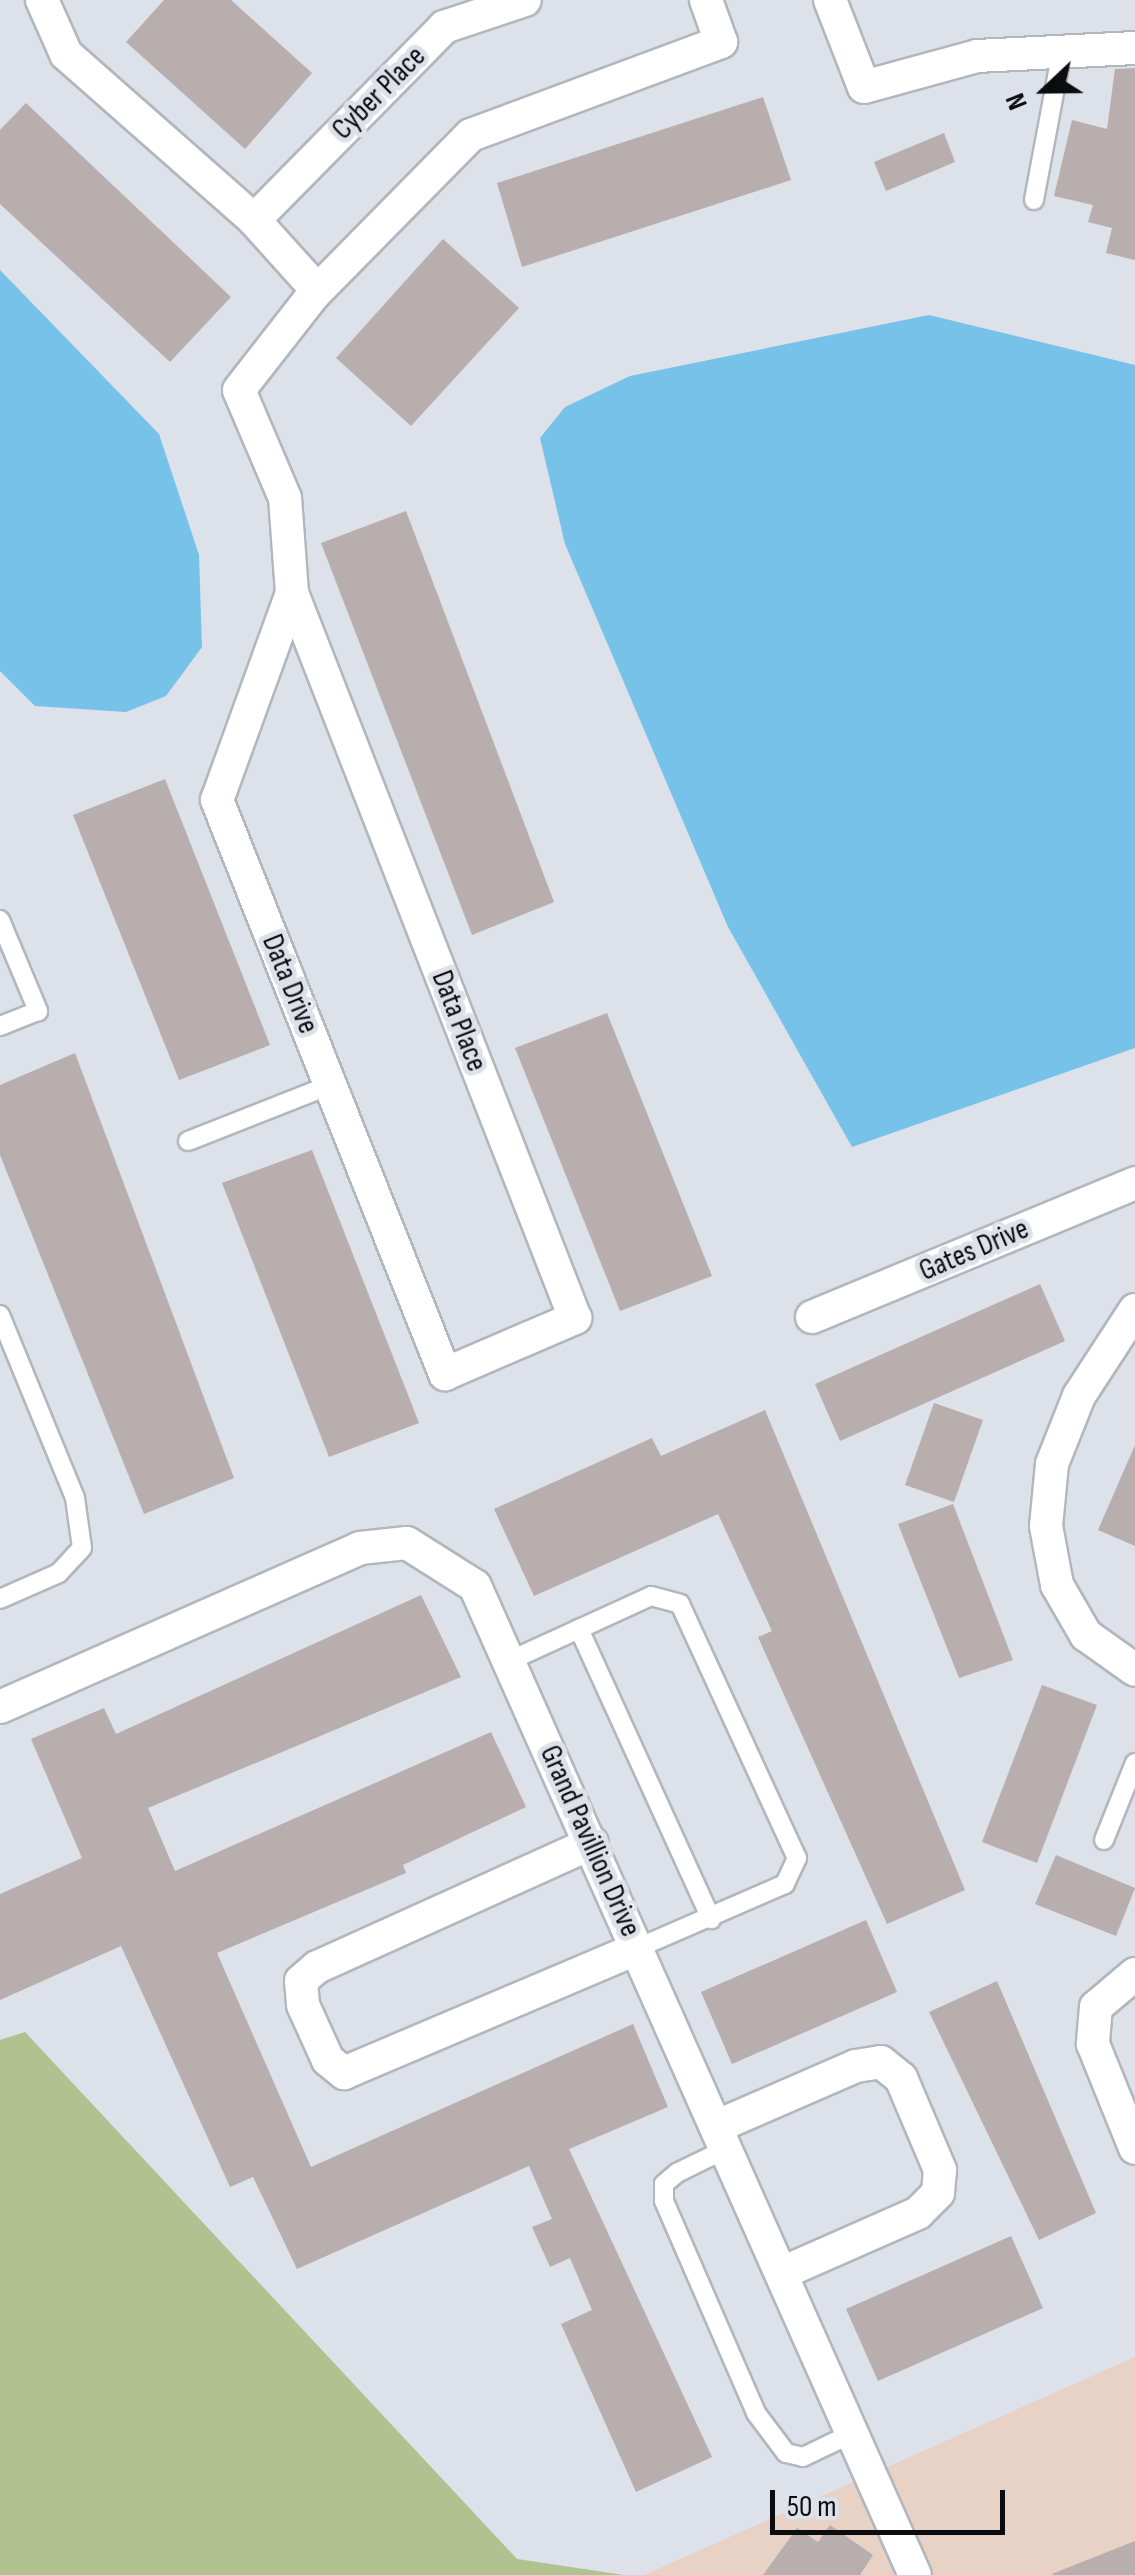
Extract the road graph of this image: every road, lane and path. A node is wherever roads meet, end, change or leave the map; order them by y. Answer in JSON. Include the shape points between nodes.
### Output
{"nodes":[{"id":1,"x":42,"y":0,"type":"edge"},
{"id":2,"x":526,"y":0,"type":"edge"},
{"id":3,"x":706,"y":0,"type":"edge"},
{"id":4,"x":831,"y":0,"type":"edge"},
{"id":5,"x":1135,"y":48,"type":"edge"},
{"id":6,"x":1062,"y":51,"type":"junction"},
{"id":7,"x":1034,"y":200,"type":"dead end"},
{"id":8,"x":254,"y":220,"type":"junction"},
{"id":9,"x":315,"y":293,"type":"junction"},
{"id":10,"x":292,"y":592,"type":"junction"},
{"id":11,"x":0,"y":920,"type":"edge"},
{"id":12,"x":0,"y":1026,"type":"edge"},
{"id":13,"x":330,"y":1085,"type":"junction"},
{"id":14,"x":188,"y":1141,"type":"dead end"},
{"id":15,"x":1135,"y":1183,"type":"edge"},
{"id":16,"x":1135,"y":1310,"type":"edge"},
{"id":17,"x":0,"y":1315,"type":"edge"},
{"id":18,"x":812,"y":1317,"type":"dead end"},
{"id":19,"x":7,"y":1354,"type":"edge"},
{"id":20,"x":445,"y":1374,"type":"joint"},
{"id":21,"x":0,"y":1600,"type":"edge"},
{"id":22,"x":579,"y":1629,"type":"junction"},
{"id":23,"x":508,"y":1661,"type":"junction"},
{"id":24,"x":1135,"y":1670,"type":"edge"},
{"id":25,"x":0,"y":1706,"type":"edge"},
{"id":26,"x":1135,"y":1763,"type":"edge"},
{"id":27,"x":1104,"y":1840,"type":"dead end"},
{"id":28,"x":592,"y":1843,"type":"junction"},
{"id":29,"x":711,"y":1919,"type":"junction"},
{"id":30,"x":638,"y":1948,"type":"junction"},
{"id":31,"x":1135,"y":1974,"type":"edge"},
{"id":32,"x":725,"y":2136,"type":"junction"},
{"id":33,"x":1135,"y":2148,"type":"edge"},
{"id":34,"x":784,"y":2272,"type":"junction"},
{"id":35,"x":853,"y":2432,"type":"junction"},
{"id":36,"x":915,"y":2575,"type":"edge"}],
"edges":[{"from":1,"to":8,"type":"street","via":[[66,54]]},
{"from":2,"to":8,"type":"street","name":"Cyber Place","via":[[444,27]]},
{"from":3,"to":9,"type":"street","via":[[721,42],[472,135]]},
{"from":4,"to":6,"type":"street","via":[[864,86],[977,56]]},
{"from":5,"to":6,"type":"street"},
{"from":6,"to":7,"type":"lane"},
{"from":8,"to":9,"type":"street"},
{"from":9,"to":10,"type":"street","via":[[239,390],[285,498]]},
{"from":10,"to":13,"type":"street","name":"Data Drive","via":[[217,800]]},
{"from":10,"to":20,"type":"street","name":"Data Place","via":[[575,1318]]},
{"from":11,"to":12,"type":"lane","via":[[38,1011]]},
{"from":13,"to":14,"type":"lane"},
{"from":13,"to":20,"type":"street","name":"Data Drive"},
{"from":15,"to":18,"type":"street","name":"Gates Drive"},
{"from":16,"to":24,"type":"street","via":[[1079,1396],[1052,1464],[1046,1526],[1057,1585],[1086,1635]]},
{"from":17,"to":19,"type":"lane"},
{"from":19,"to":21,"type":"lane","via":[[76,1498],[82,1548],[58,1574]]},
{"from":22,"to":23,"type":"lane"},
{"from":22,"to":29,"type":"lane"},
{"from":22,"to":29,"type":"lane","via":[[651,1596],[680,1604],[797,1858],[785,1884]]},
{"from":23,"to":25,"type":"street","name":"Grand Pavillion Drive","via":[[475,1586],[407,1542],[360,1548]]},
{"from":23,"to":28,"type":"street","name":"Grand Pavillion Drive"},
{"from":26,"to":27,"type":"lane"},
{"from":28,"to":30,"type":"street","name":"Grand Pavillion Drive"},
{"from":28,"to":30,"type":"street","via":[[316,1967],[301,1980],[303,2005],[344,2073]]},
{"from":29,"to":30,"type":"lane"},
{"from":30,"to":32,"type":"street","name":"Grand Pavillion Drive"},
{"from":31,"to":33,"type":"street","via":[[1096,2007],[1093,2044]]},
{"from":32,"to":34,"type":"street","name":"Grand Pavillion Drive"},
{"from":32,"to":34,"type":"street","via":[[856,2066],[881,2062],[908,2093],[940,2170],[938,2193],[918,2213]]},
{"from":32,"to":35,"type":"lane","via":[[664,2184],[664,2201],[756,2412],[786,2453],[803,2457]]},
{"from":34,"to":35,"type":"street","name":"Grand Pavillion Drive"},
{"from":35,"to":36,"type":"street","name":"Grand Pavillion Drive"}]}
